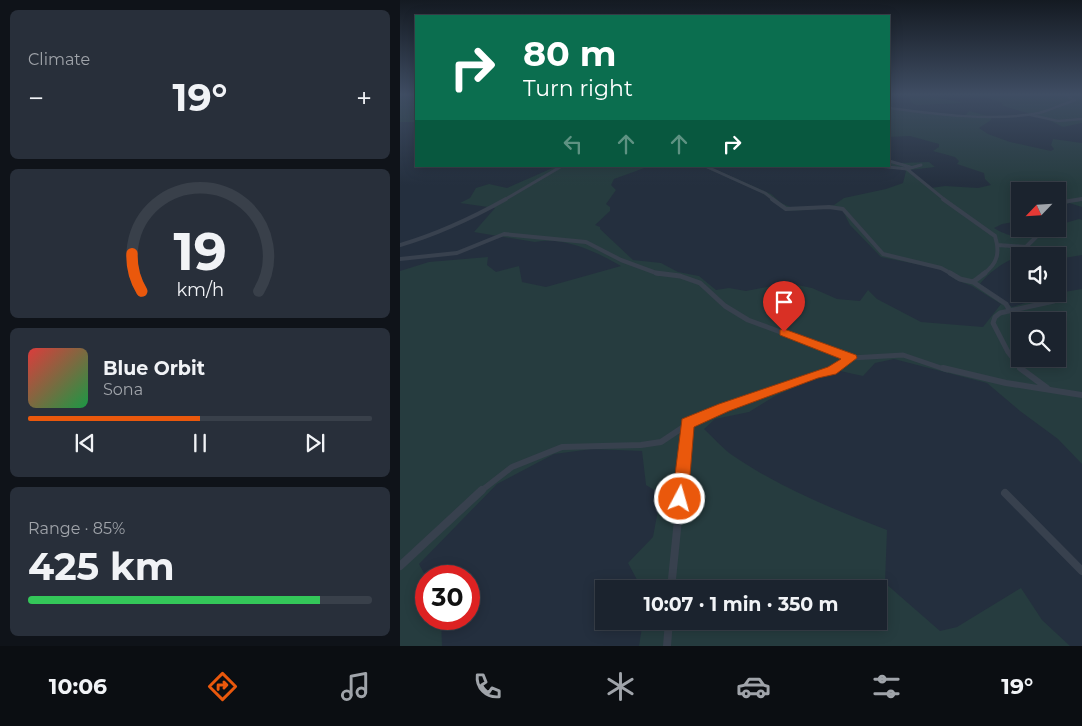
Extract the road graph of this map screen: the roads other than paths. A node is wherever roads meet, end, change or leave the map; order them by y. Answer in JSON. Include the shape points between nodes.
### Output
{"nodes":[{"id":1,"x":890,"y":161,"type":"edge"},
{"id":2,"x":921,"y":165,"type":"dead end"},
{"id":3,"x":560,"y":167,"type":"edge"},
{"id":4,"x":707,"y":167,"type":"edge"},
{"id":5,"x":890,"y":167,"type":"edge"},
{"id":6,"x":908,"y":168,"type":"junction"},
{"id":7,"x":1082,"y":199,"type":"edge"},
{"id":8,"x":1066,"y":202,"type":"edge"},
{"id":9,"x":1035,"y":238,"type":"edge"},
{"id":10,"x":998,"y":244,"type":"junction"},
{"id":11,"x":400,"y":245,"type":"edge"},
{"id":12,"x":400,"y":259,"type":"edge"},
{"id":13,"x":973,"y":282,"type":"junction"},
{"id":14,"x":1050,"y":302,"type":"edge"},
{"id":15,"x":1010,"y":311,"type":"junction"},
{"id":16,"x":851,"y":358,"type":"junction"},
{"id":17,"x":1050,"y":389,"type":"junction"},
{"id":18,"x":1082,"y":395,"type":"edge"},
{"id":19,"x":687,"y":423,"type":"junction"},
{"id":20,"x":1005,"y":493,"type":"dead end"},
{"id":21,"x":400,"y":566,"type":"edge"},
{"id":22,"x":1082,"y":572,"type":"edge"},
{"id":23,"x":673,"y":580,"type":"edge"},
{"id":24,"x":668,"y":630,"type":"edge"},
{"id":25,"x":667,"y":646,"type":"edge"}],
"edges":[{"from":1,"to":6,"type":"street"},
{"from":2,"to":6,"type":"street"},
{"from":3,"to":11,"type":"street","via":[[475,216]]},
{"from":4,"to":13,"type":"street","via":[[765,193],[786,209],[843,209],[883,254],[941,268]]},
{"from":5,"to":6,"type":"street"},
{"from":6,"to":10,"type":"street","via":[[936,194],[991,232]]},
{"from":7,"to":8,"type":"street"},
{"from":9,"to":10,"type":"street","via":[[1026,247]]},
{"from":10,"to":13,"type":"street","via":[[998,257],[991,269]]},
{"from":12,"to":16,"type":"street","via":[[466,251],[491,237],[504,234],[586,242],[661,275],[680,276],[700,283],[725,306],[748,320]]},
{"from":13,"to":15,"type":"street","via":[[1006,304]]},
{"from":14,"to":15,"type":"street"},
{"from":15,"to":17,"type":"street","via":[[995,317],[993,323],[1002,344],[1027,375]]},
{"from":16,"to":17,"type":"street","via":[[903,355],[957,372]]},
{"from":16,"to":19,"type":"street","via":[[832,371],[816,374]]},
{"from":17,"to":18,"type":"street"},
{"from":19,"to":21,"type":"street","via":[[661,442],[562,447],[512,467],[492,481]]},
{"from":19,"to":23,"type":"street"},
{"from":20,"to":22,"type":"street"},
{"from":24,"to":25,"type":"street"}]}
